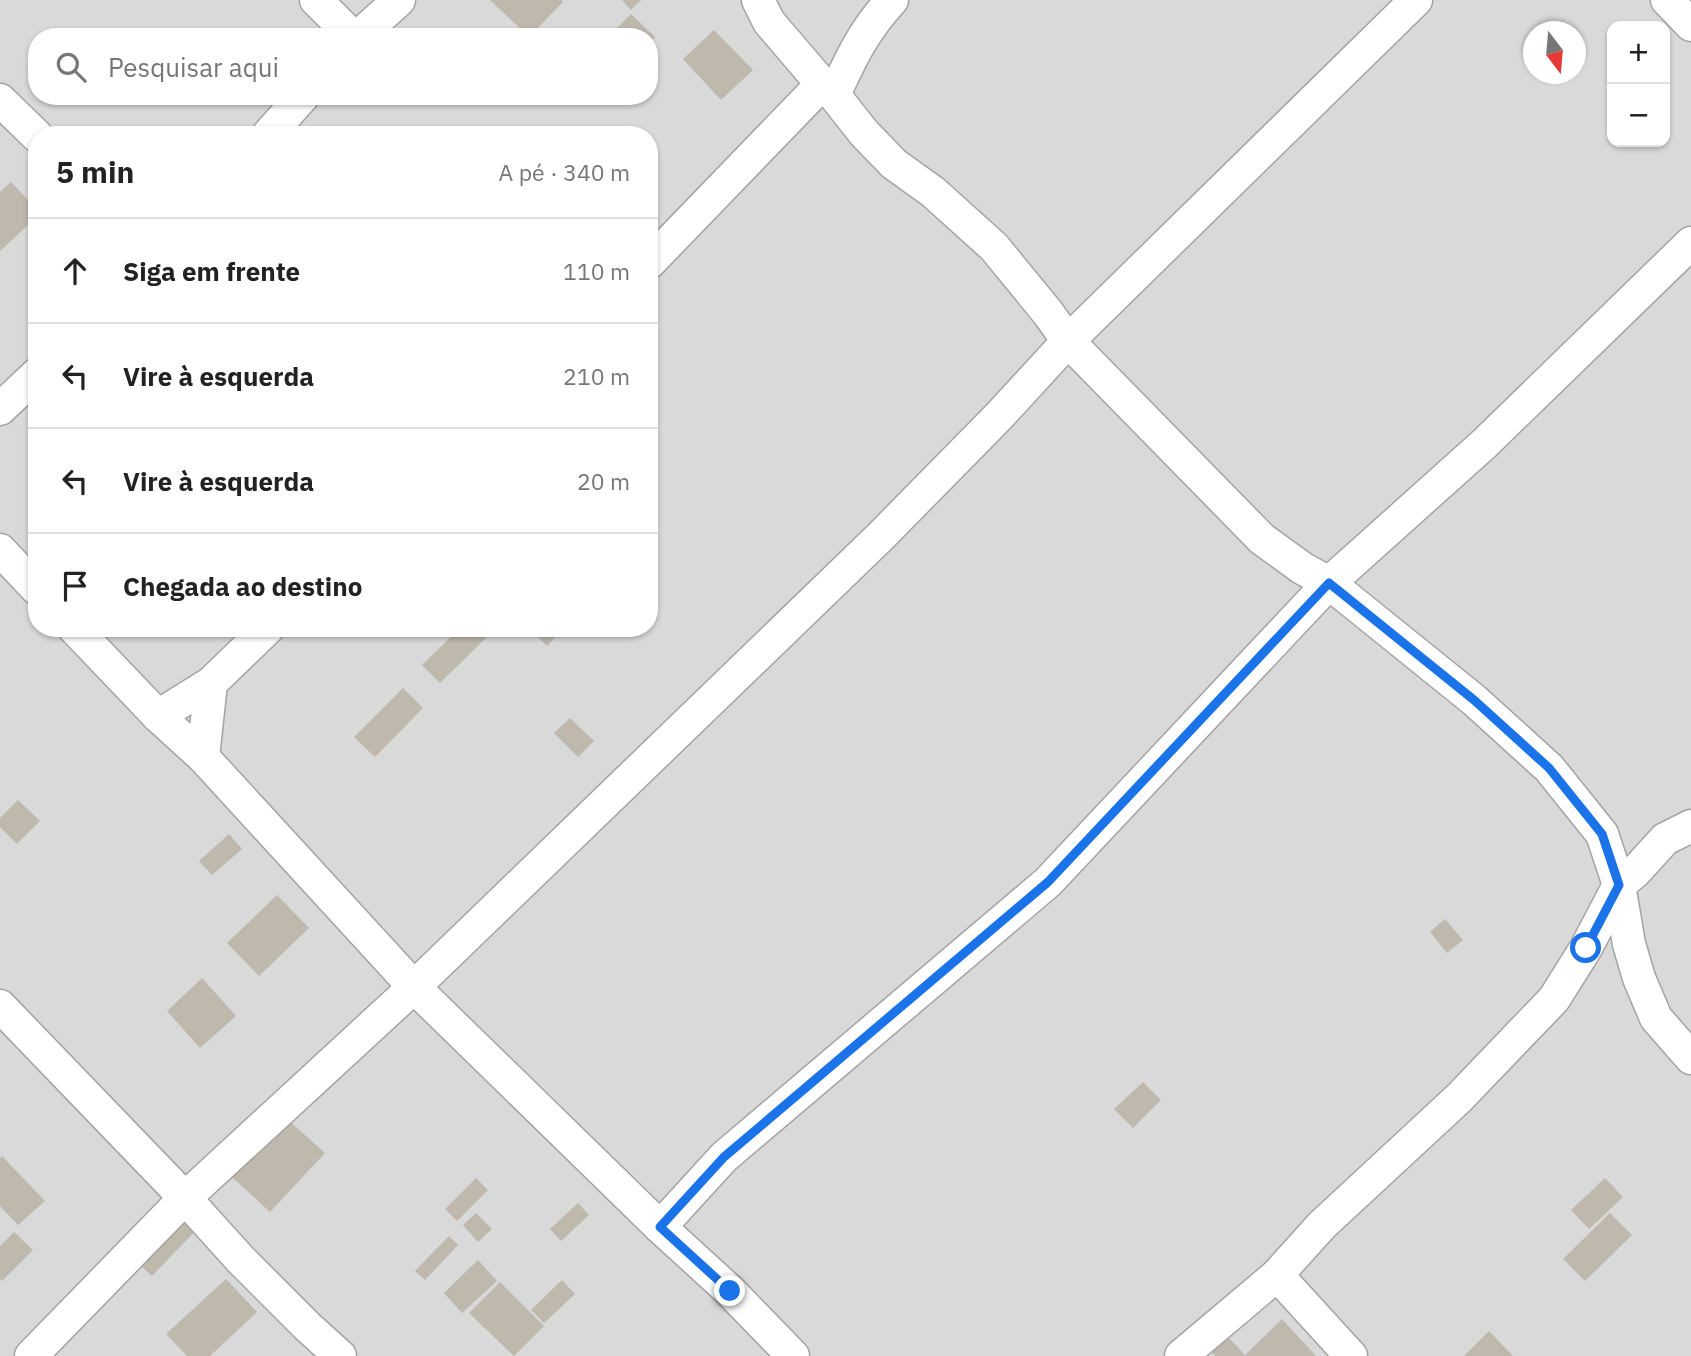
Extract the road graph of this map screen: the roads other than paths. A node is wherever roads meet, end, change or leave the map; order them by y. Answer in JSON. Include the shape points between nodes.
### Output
{"nodes":[{"id":1,"x":316,"y":0,"type":"edge"},
{"id":2,"x":399,"y":0,"type":"edge"},
{"id":3,"x":758,"y":0,"type":"edge"},
{"id":4,"x":892,"y":0,"type":"edge"},
{"id":5,"x":1416,"y":0,"type":"edge"},
{"id":6,"x":1667,"y":0,"type":"edge"},
{"id":7,"x":1691,"y":25,"type":"edge"},
{"id":8,"x":344,"y":28,"type":"edge"},
{"id":9,"x":368,"y":28,"type":"edge"},
{"id":10,"x":828,"y":90,"type":"junction"},
{"id":11,"x":0,"y":100,"type":"edge"},
{"id":12,"x":295,"y":105,"type":"edge"},
{"id":13,"x":276,"y":126,"type":"edge"},
{"id":14,"x":28,"y":127,"type":"edge"},
{"id":15,"x":1691,"y":243,"type":"edge"},
{"id":16,"x":658,"y":254,"type":"edge"},
{"id":17,"x":1068,"y":341,"type":"junction"},
{"id":18,"x":28,"y":383,"type":"edge"},
{"id":19,"x":0,"y":409,"type":"edge"},
{"id":20,"x":0,"y":550,"type":"edge"},
{"id":21,"x":28,"y":580,"type":"edge"},
{"id":22,"x":1329,"y":583,"type":"junction"},
{"id":23,"x":83,"y":637,"type":"edge"},
{"id":24,"x":259,"y":637,"type":"edge"},
{"id":25,"x":211,"y":683,"type":"junction"},
{"id":26,"x":158,"y":716,"type":"junction"},
{"id":27,"x":202,"y":757,"type":"junction"},
{"id":28,"x":1691,"y":826,"type":"edge"},
{"id":29,"x":1619,"y":885,"type":"junction"},
{"id":30,"x":414,"y":987,"type":"junction"},
{"id":31,"x":0,"y":1006,"type":"edge"},
{"id":32,"x":1691,"y":1058,"type":"edge"},
{"id":33,"x":185,"y":1198,"type":"junction"},
{"id":34,"x":660,"y":1227,"type":"junction"},
{"id":35,"x":1277,"y":1275,"type":"junction"},
{"id":36,"x":31,"y":1356,"type":"edge"},
{"id":37,"x":340,"y":1356,"type":"edge"},
{"id":38,"x":793,"y":1356,"type":"edge"},
{"id":39,"x":1181,"y":1356,"type":"edge"},
{"id":40,"x":1351,"y":1356,"type":"edge"}],
"edges":[{"from":1,"to":8,"type":"street"},
{"from":2,"to":9,"type":"street"},
{"from":3,"to":10,"type":"street","via":[[769,22]]},
{"from":4,"to":10,"type":"street"},
{"from":5,"to":17,"type":"street"},
{"from":6,"to":7,"type":"street"},
{"from":10,"to":16,"type":"street"},
{"from":10,"to":17,"type":"street","via":[[894,164],[994,247]]},
{"from":11,"to":14,"type":"street"},
{"from":12,"to":13,"type":"street"},
{"from":15,"to":22,"type":"street","via":[[1484,444]]},
{"from":17,"to":22,"type":"street","via":[[1262,540]]},
{"from":17,"to":30,"type":"street","via":[[881,536]]},
{"from":18,"to":19,"type":"street"},
{"from":20,"to":21,"type":"street"},
{"from":22,"to":29,"type":"street","via":[[1474,700],[1549,768],[1602,834]]},
{"from":22,"to":34,"type":"street","via":[[1048,882],[724,1157]]},
{"from":23,"to":26,"type":"street"},
{"from":24,"to":25,"type":"street"},
{"from":25,"to":26,"type":"street"},
{"from":25,"to":27,"type":"street"},
{"from":26,"to":27,"type":"street"},
{"from":27,"to":30,"type":"street"},
{"from":28,"to":29,"type":"street","via":[[1665,839]]},
{"from":29,"to":32,"type":"street","via":[[1639,978],[1656,1018]]},
{"from":29,"to":35,"type":"street","via":[[1554,999],[1459,1098],[1322,1225]]},
{"from":30,"to":33,"type":"street"},
{"from":30,"to":34,"type":"street"},
{"from":31,"to":33,"type":"street"},
{"from":33,"to":36,"type":"street"},
{"from":33,"to":37,"type":"street"},
{"from":34,"to":38,"type":"street"},
{"from":35,"to":39,"type":"street"},
{"from":35,"to":40,"type":"street"}]}
